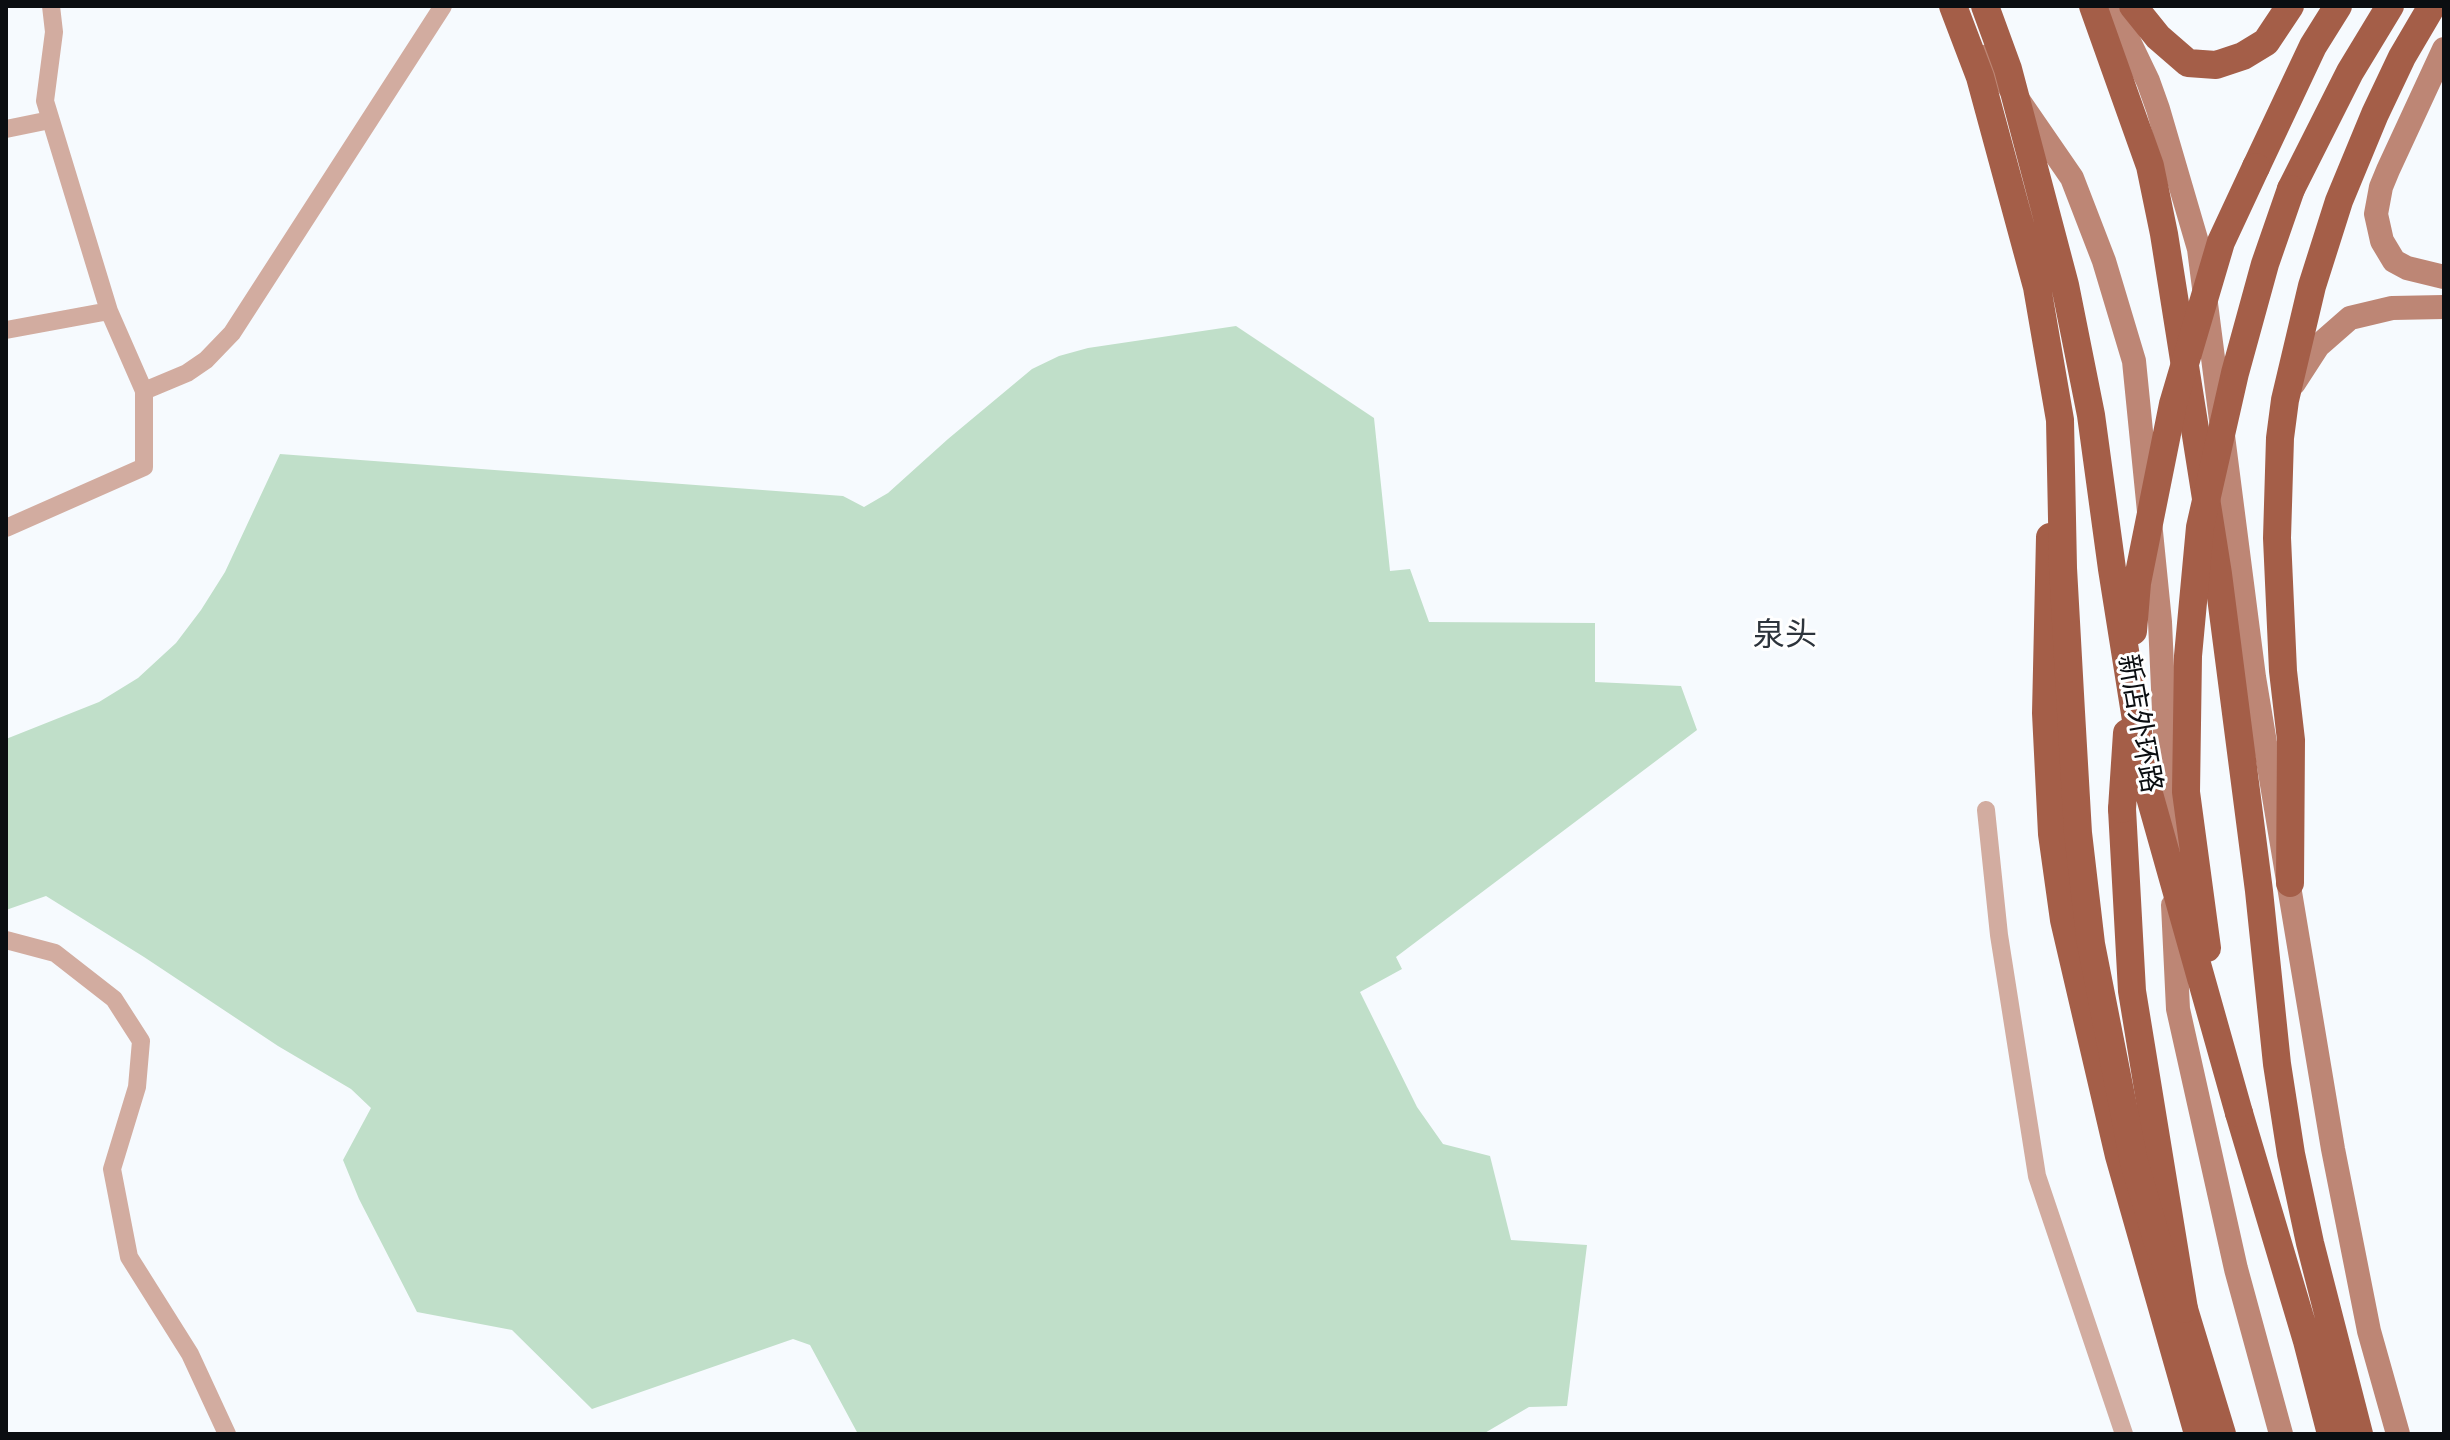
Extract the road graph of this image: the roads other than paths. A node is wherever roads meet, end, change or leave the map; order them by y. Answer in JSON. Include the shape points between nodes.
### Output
{"nodes":[{"id":1,"x":51,"y":6,"type":"edge"},
{"id":2,"x":443,"y":6,"type":"edge"},
{"id":3,"x":1955,"y":6,"type":"edge"},
{"id":4,"x":1985,"y":6,"type":"edge"},
{"id":5,"x":2093,"y":6,"type":"edge"},
{"id":6,"x":2112,"y":6,"type":"edge"},
{"id":7,"x":2133,"y":6,"type":"edge"},
{"id":8,"x":2290,"y":6,"type":"edge"},
{"id":9,"x":2338,"y":6,"type":"edge"},
{"id":10,"x":2390,"y":6,"type":"edge"},
{"id":11,"x":2432,"y":6,"type":"edge"},
{"id":12,"x":2444,"y":49,"type":"edge"},
{"id":13,"x":1988,"y":56,"type":"junction"},
{"id":14,"x":50,"y":120,"type":"junction"},
{"id":15,"x":6,"y":129,"type":"edge"},
{"id":16,"x":2444,"y":277,"type":"edge"},
{"id":17,"x":2444,"y":307,"type":"edge"},
{"id":18,"x":109,"y":311,"type":"junction"},
{"id":19,"x":6,"y":330,"type":"edge"},
{"id":20,"x":144,"y":391,"type":"junction"},
{"id":21,"x":2285,"y":400,"type":"junction"},
{"id":22,"x":2051,"y":509,"type":"joint"},
{"id":23,"x":6,"y":528,"type":"edge"},
{"id":24,"x":1986,"y":810,"type":"dead end"},
{"id":25,"x":2290,"y":883,"type":"junction"},
{"id":26,"x":6,"y":940,"type":"edge"},
{"id":27,"x":2239,"y":1113,"type":"junction"},
{"id":28,"x":2184,"y":1309,"type":"junction"},
{"id":29,"x":227,"y":1434,"type":"edge"},
{"id":30,"x":2124,"y":1434,"type":"edge"},
{"id":31,"x":2198,"y":1434,"type":"edge"},
{"id":32,"x":2222,"y":1434,"type":"edge"},
{"id":33,"x":2281,"y":1434,"type":"edge"},
{"id":34,"x":2331,"y":1434,"type":"edge"},
{"id":35,"x":2359,"y":1434,"type":"edge"},
{"id":36,"x":2398,"y":1434,"type":"edge"}],
"edges":[{"from":1,"to":14,"type":"street","via":[[54,32],[45,101]]},
{"from":2,"to":20,"type":"street","via":[[232,333],[187,373]]},
{"from":3,"to":13,"type":"main road"},
{"from":3,"to":28,"type":"highway","name":"新店外环路","bridge":true,"via":[[1980,77],[2037,287],[2060,420],[2078,833],[2091,944],[2134,1162]]},
{"from":4,"to":27,"type":"highway","name":"新店外环路","bridge":true,"via":[[2008,69],[2065,285],[2091,415],[2146,783]]},
{"from":5,"to":35,"type":"highway","via":[[2150,166],[2164,234],[2218,574],[2291,1154]]},
{"from":6,"to":25,"type":"main road","via":[[2148,81],[2199,249],[2254,677]]},
{"from":7,"to":8,"type":"highway","via":[[2188,63],[2216,65],[2266,42]]},
{"from":9,"to":28,"type":"highway","bridge":true,"via":[[2313,46],[2221,242],[2173,404],[2137,583],[2122,809],[2132,991]]},
{"from":10,"to":27,"type":"highway","bridge":true,"via":[[2291,189],[2235,373],[2200,527],[2188,656],[2186,792],[2203,929]]},
{"from":11,"to":21,"type":"highway","via":[[2402,57],[2339,201],[2308,298]]},
{"from":12,"to":16,"type":"main road","via":[[2388,170],[2376,214],[2382,241],[2394,261]]},
{"from":13,"to":22,"type":"main road","via":[[2064,229]]},
{"from":13,"to":33,"type":"main road","via":[[2072,178],[2134,361],[2160,622],[2178,1009],[2236,1269]]},
{"from":14,"to":15,"type":"street"},
{"from":14,"to":18,"type":"street"},
{"from":17,"to":21,"type":"main road","via":[[2392,308],[2350,318],[2318,346]]},
{"from":18,"to":19,"type":"street"},
{"from":18,"to":20,"type":"street"},
{"from":20,"to":23,"type":"street","via":[[144,467]]},
{"from":21,"to":25,"type":"highway","via":[[2277,538],[2291,740]]},
{"from":22,"to":31,"type":"highway","via":[[2046,713],[2052,834],[2064,920],[2116,1141]]},
{"from":24,"to":30,"type":"street","via":[[1999,935],[2037,1176]]},
{"from":25,"to":36,"type":"main road","via":[[2349,1238]]},
{"from":26,"to":29,"type":"street","via":[[55,953],[114,999],[141,1041],[137,1087],[112,1169],[129,1257],[190,1354]]},
{"from":27,"to":34,"type":"highway","name":"新店外环路"},
{"from":28,"to":32,"type":"highway","name":"新店外环路"}]}
